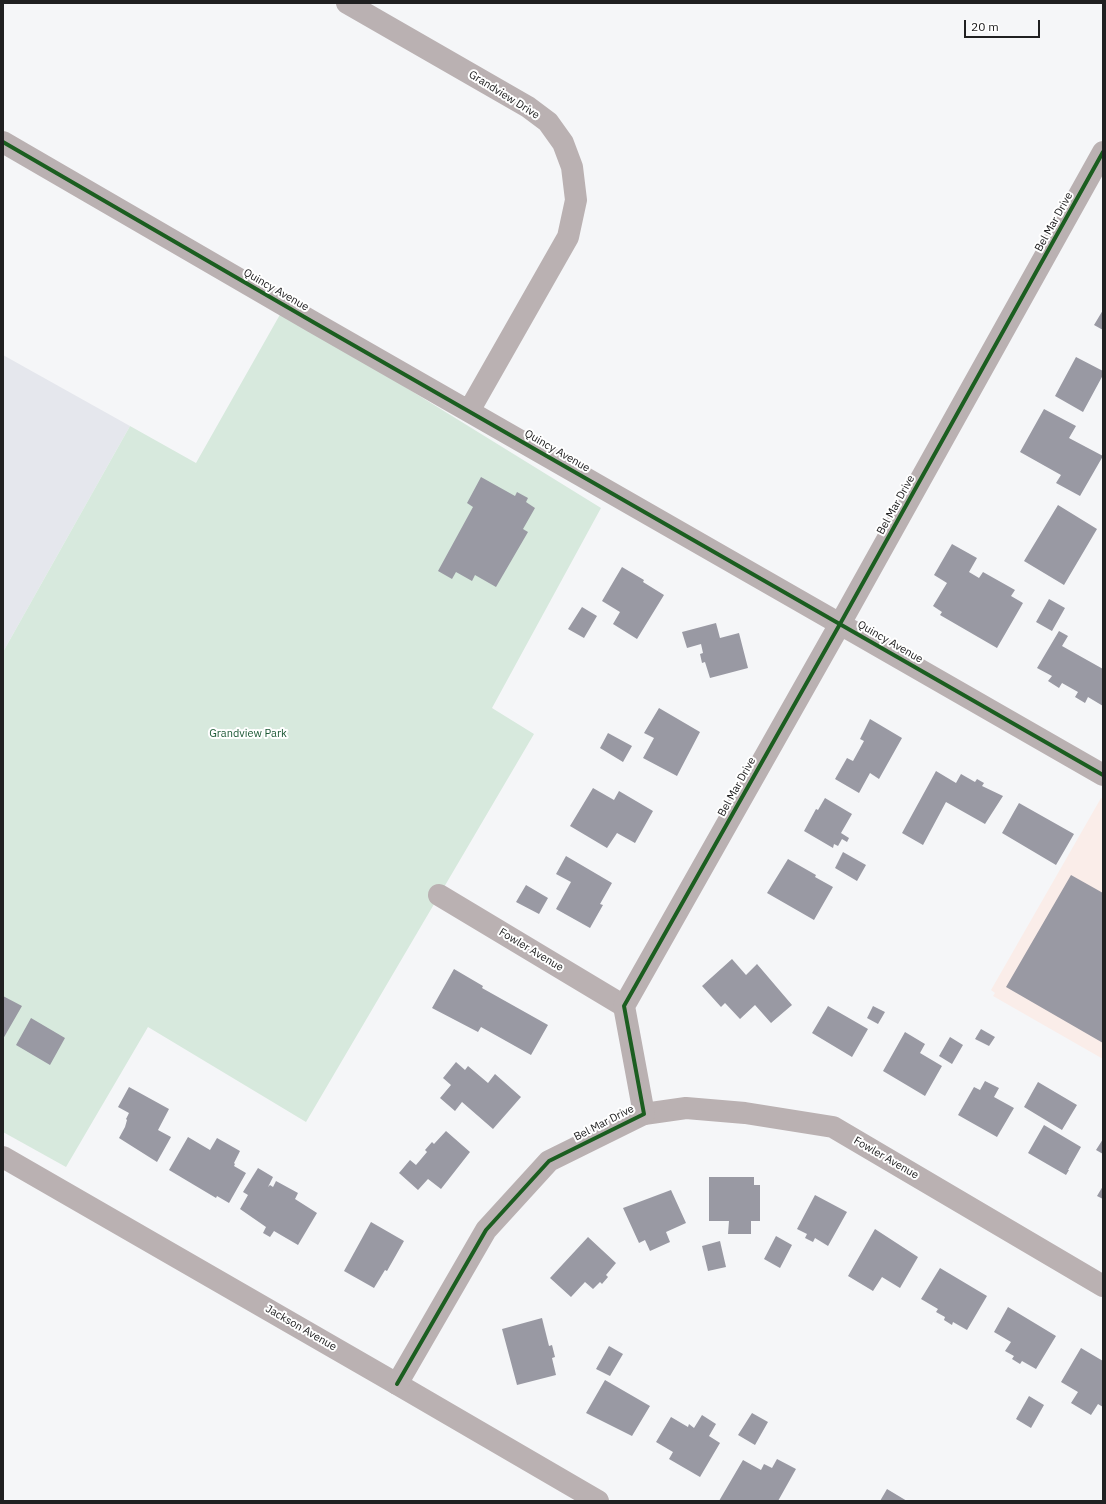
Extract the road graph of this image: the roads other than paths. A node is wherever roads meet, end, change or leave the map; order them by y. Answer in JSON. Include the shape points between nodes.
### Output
{"nodes":[{"id":1,"x":347,"y":3,"type":"edge"},
{"id":2,"x":3,"y":142,"type":"edge"},
{"id":3,"x":1103,"y":152,"type":"edge"},
{"id":4,"x":469,"y":411,"type":"junction"},
{"id":5,"x":840,"y":624,"type":"junction"},
{"id":6,"x":1103,"y":775,"type":"edge"},
{"id":7,"x":439,"y":895,"type":"dead end"},
{"id":8,"x":624,"y":1006,"type":"junction"},
{"id":9,"x":644,"y":1114,"type":"junction"},
{"id":10,"x":3,"y":1157,"type":"edge"},
{"id":11,"x":1103,"y":1286,"type":"edge"},
{"id":12,"x":397,"y":1384,"type":"junction"},
{"id":13,"x":598,"y":1501,"type":"edge"}],
"edges":[{"from":1,"to":4,"type":"street","name":"Grandview Drive","via":[[528,107],[548,122],[563,143],[572,167],[576,200],[568,237]]},
{"from":2,"to":4,"type":"street","name":"Quincy Avenue"},
{"from":3,"to":5,"type":"street","name":"Bel Mar Drive"},
{"from":4,"to":5,"type":"street","name":"Quincy Avenue"},
{"from":5,"to":6,"type":"street","name":"Quincy Avenue"},
{"from":5,"to":8,"type":"street","name":"Bel Mar Drive"},
{"from":7,"to":8,"type":"street","name":"Fowler Avenue"},
{"from":8,"to":9,"type":"street","name":"Bel Mar Drive"},
{"from":9,"to":11,"type":"street","name":"Fowler Avenue","via":[[686,1108],[745,1113],[834,1127]]},
{"from":9,"to":12,"type":"street","name":"Bel Mar Drive","via":[[549,1161],[533,1178],[486,1230]]},
{"from":10,"to":12,"type":"street","name":"Jackson Avenue"},
{"from":12,"to":13,"type":"street","name":"Jackson Avenue"}]}
